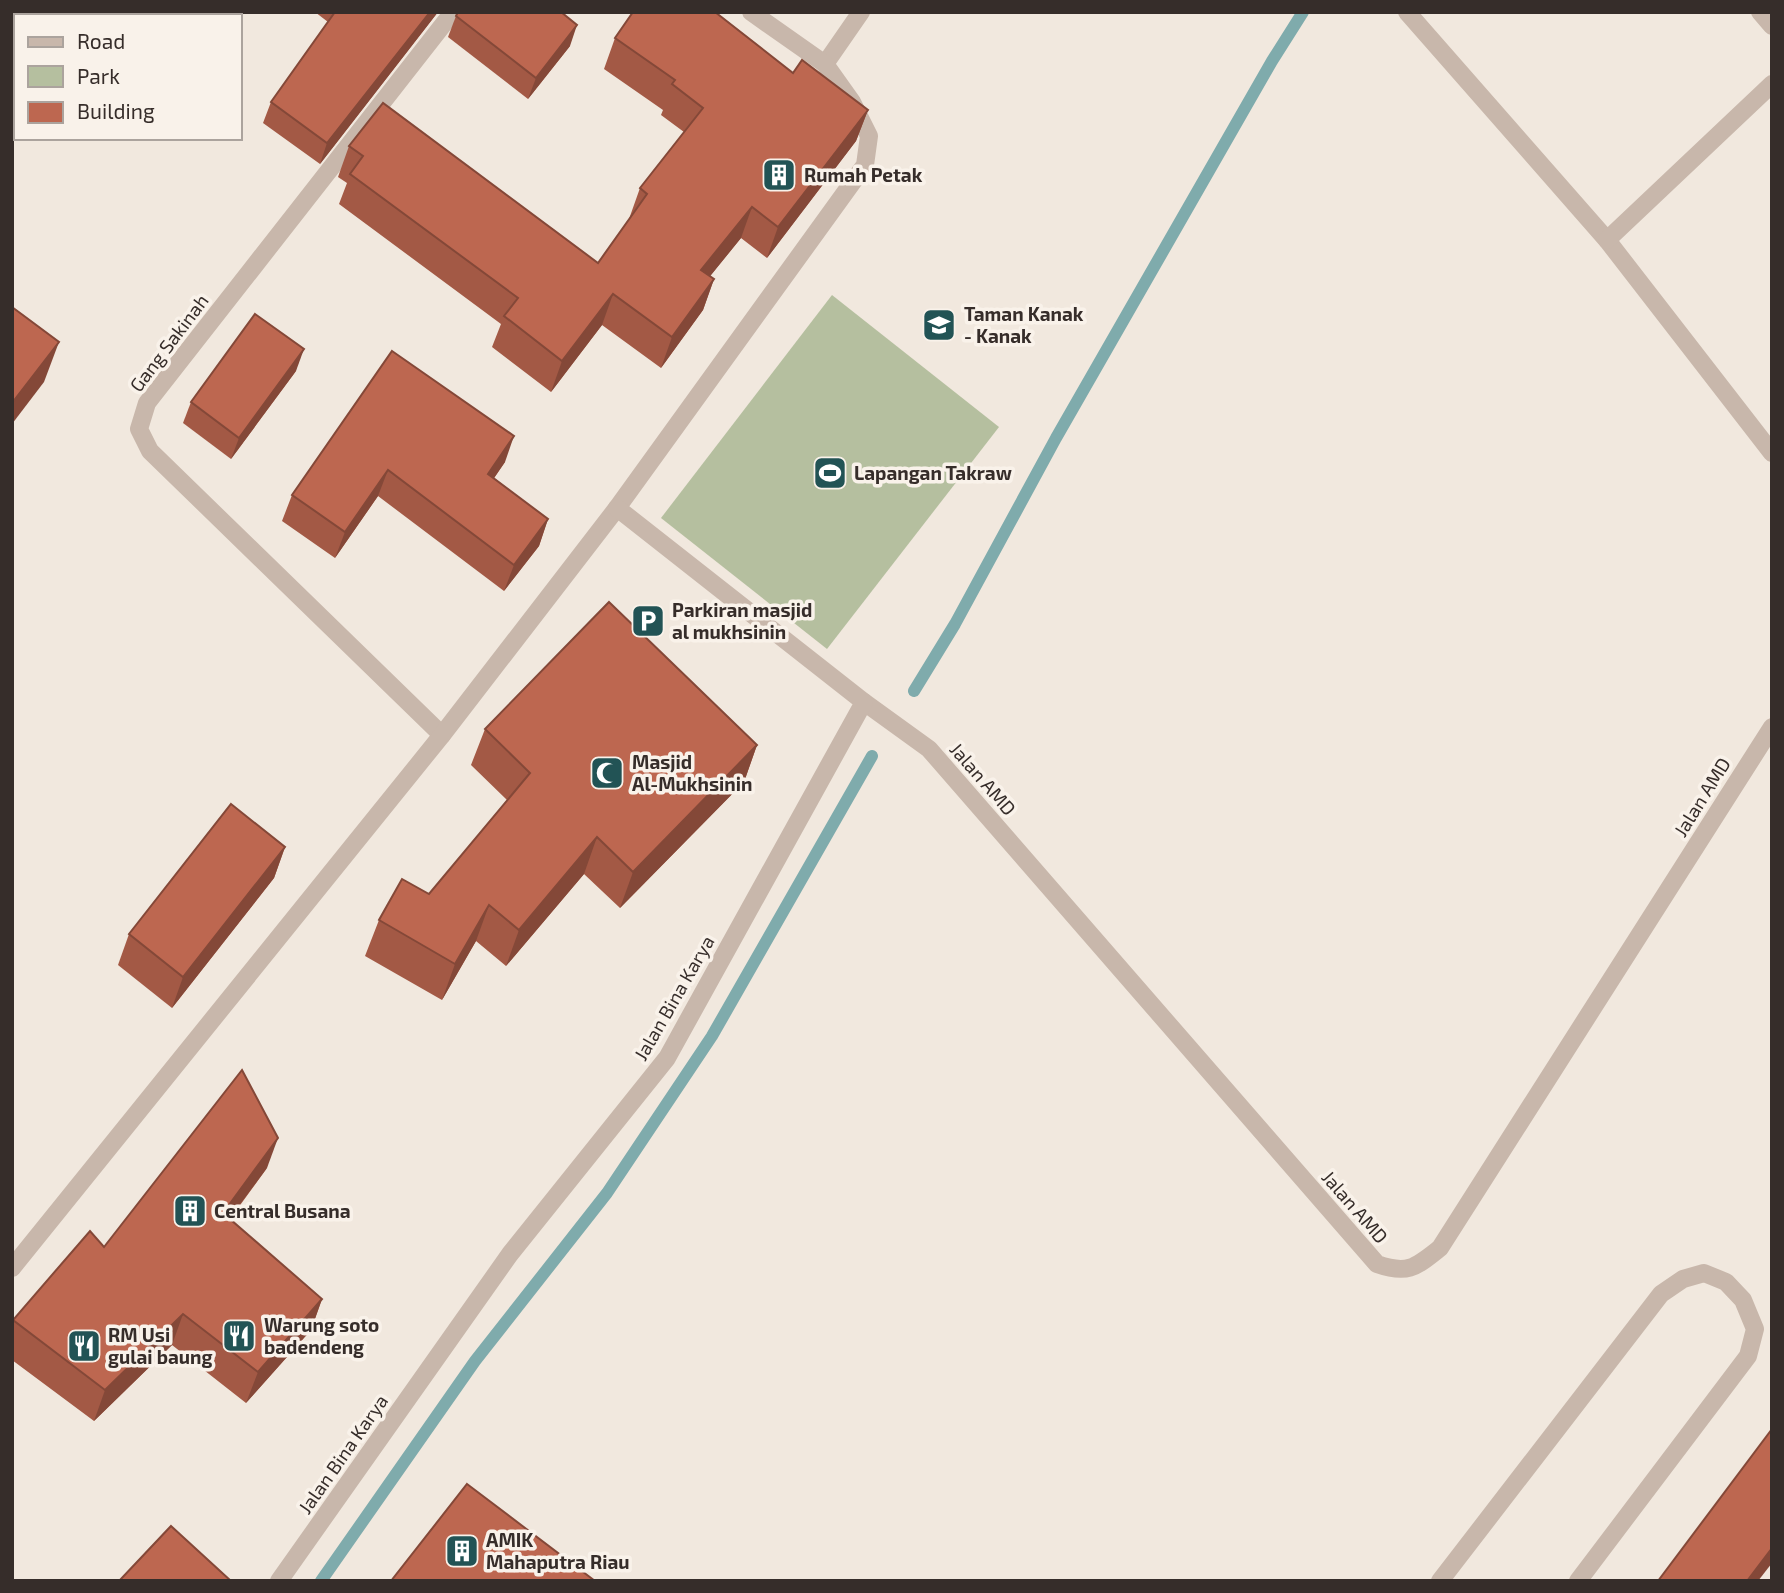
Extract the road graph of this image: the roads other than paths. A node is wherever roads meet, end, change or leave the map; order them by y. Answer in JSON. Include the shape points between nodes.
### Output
{"nodes":[{"id":1,"x":453,"y":12,"type":"edge"},
{"id":2,"x":751,"y":12,"type":"edge"},
{"id":3,"x":861,"y":12,"type":"edge"},
{"id":4,"x":1407,"y":12,"type":"edge"},
{"id":5,"x":1760,"y":12,"type":"edge"},
{"id":6,"x":1772,"y":26,"type":"edge"},
{"id":7,"x":825,"y":64,"type":"junction"},
{"id":8,"x":1772,"y":84,"type":"edge"},
{"id":9,"x":1607,"y":240,"type":"junction"},
{"id":10,"x":1772,"y":453,"type":"edge"},
{"id":11,"x":617,"y":508,"type":"junction"},
{"id":12,"x":864,"y":702,"type":"junction"},
{"id":13,"x":1772,"y":727,"type":"edge"},
{"id":14,"x":442,"y":735,"type":"junction"},
{"id":15,"x":12,"y":1268,"type":"edge"},
{"id":16,"x":279,"y":1581,"type":"edge"},
{"id":17,"x":1440,"y":1581,"type":"edge"},
{"id":18,"x":1578,"y":1581,"type":"edge"}],
"edges":[{"from":1,"to":14,"type":"street","name":"Gang Sakinah","via":[[147,403],[139,429],[150,451]]},
{"from":2,"to":7,"type":"street"},
{"from":3,"to":7,"type":"street"},
{"from":4,"to":9,"type":"street"},
{"from":5,"to":6,"type":"street"},
{"from":7,"to":11,"type":"street","via":[[869,136],[865,165]]},
{"from":8,"to":9,"type":"street"},
{"from":9,"to":10,"type":"street"},
{"from":11,"to":12,"type":"street"},
{"from":11,"to":14,"type":"street"},
{"from":12,"to":13,"type":"street","name":"Jalan AMD","via":[[929,749],[1377,1264],[1397,1271],[1416,1267],[1440,1248]]},
{"from":12,"to":16,"type":"street","name":"Jalan Bina Karya","via":[[667,1058],[510,1254]]},
{"from":14,"to":15,"type":"street"},
{"from":17,"to":18,"type":"street","via":[[1661,1294],[1683,1279],[1704,1273],[1726,1282],[1743,1300],[1755,1329],[1748,1356]]}]}
